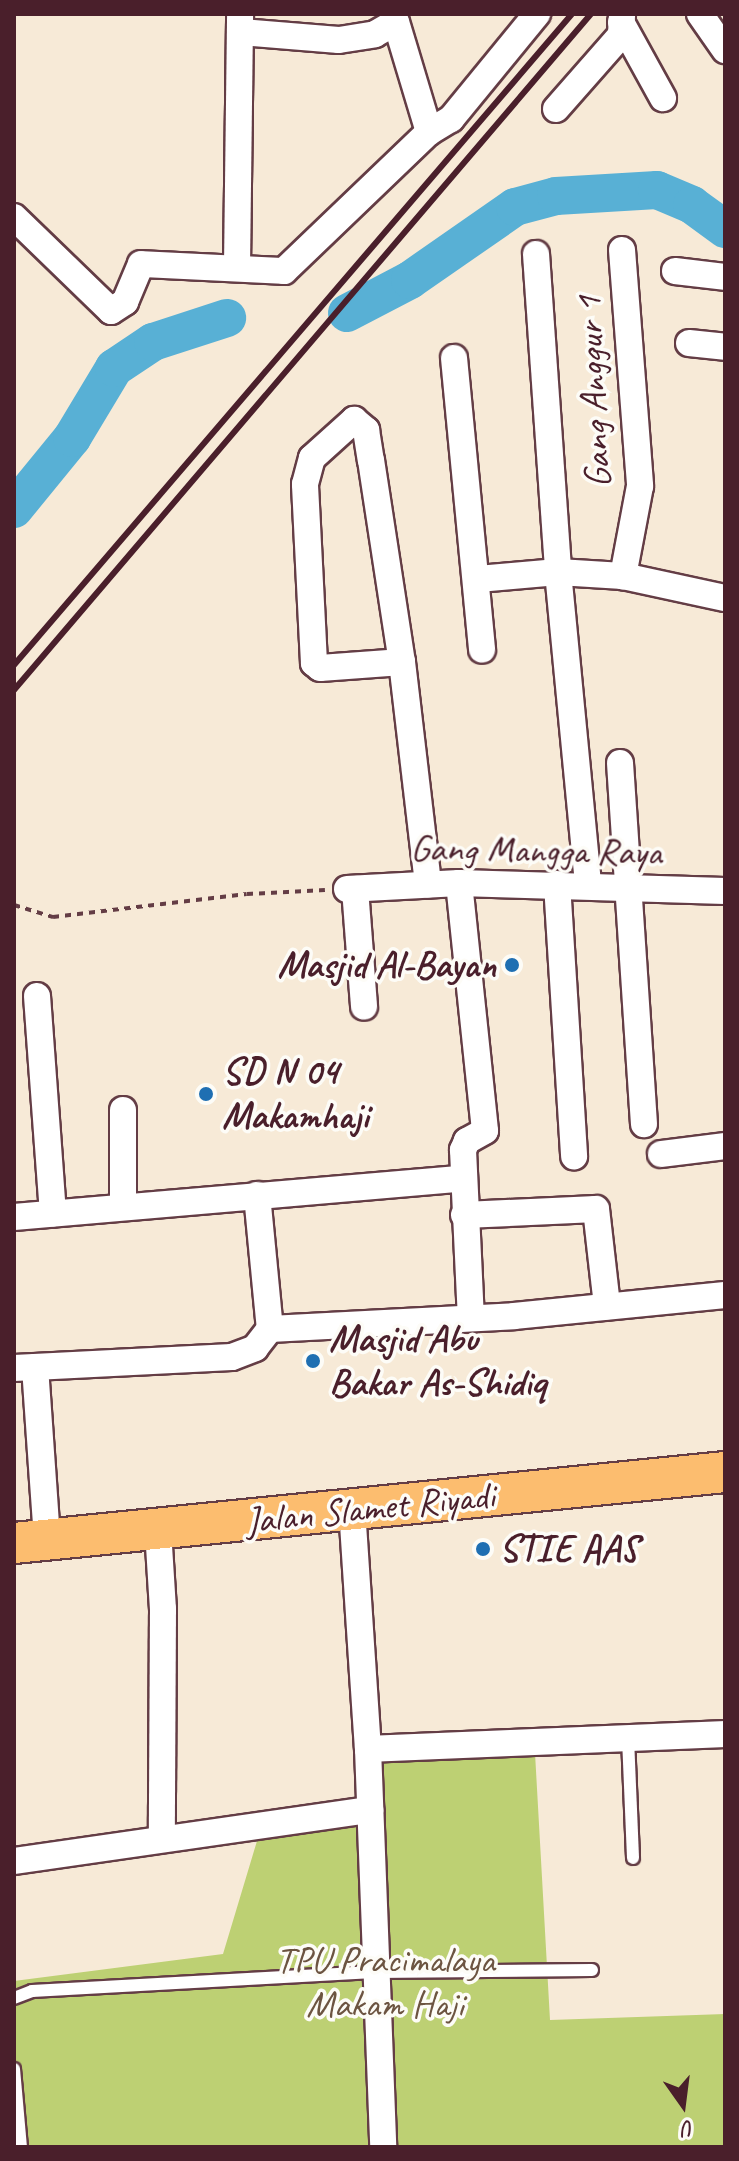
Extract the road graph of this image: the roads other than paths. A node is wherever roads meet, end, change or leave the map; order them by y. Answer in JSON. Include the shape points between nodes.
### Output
{"nodes":[{"id":1,"x":537,"y":14,"type":"edge"},
{"id":2,"x":700,"y":14,"type":"edge"},
{"id":3,"x":395,"y":18,"type":"edge"},
{"id":4,"x":622,"y":18,"type":"edge"},
{"id":5,"x":240,"y":23,"type":"edge"},
{"id":6,"x":725,"y":50,"type":"edge"},
{"id":7,"x":663,"y":98,"type":"dead end"},
{"id":8,"x":556,"y":109,"type":"dead end"},
{"id":9,"x":429,"y":132,"type":"junction"},
{"id":10,"x":14,"y":217,"type":"edge"},
{"id":11,"x":622,"y":250,"type":"dead end"},
{"id":12,"x":536,"y":254,"type":"dead end"},
{"id":13,"x":237,"y":267,"type":"junction"},
{"id":14,"x":675,"y":271,"type":"dead end"},
{"id":15,"x":725,"y":277,"type":"edge"},
{"id":16,"x":689,"y":343,"type":"dead end"},
{"id":17,"x":725,"y":347,"type":"edge"},
{"id":18,"x":454,"y":358,"type":"dead end"},
{"id":19,"x":558,"y":572,"type":"junction"},
{"id":20,"x":623,"y":576,"type":"junction"},
{"id":21,"x":478,"y":579,"type":"junction"},
{"id":22,"x":725,"y":598,"type":"edge"},
{"id":23,"x":482,"y":650,"type":"dead end"},
{"id":24,"x":402,"y":662,"type":"junction"},
{"id":25,"x":620,"y":763,"type":"dead end"},
{"id":26,"x":459,"y":883,"type":"junction"},
{"id":27,"x":428,"y":884,"type":"junction"},
{"id":28,"x":557,"y":884,"type":"junction"},
{"id":29,"x":588,"y":884,"type":"junction"},
{"id":30,"x":628,"y":888,"type":"junction"},
{"id":31,"x":725,"y":891,"type":"edge"},
{"id":32,"x":37,"y":996,"type":"dead end"},
{"id":33,"x":364,"y":1007,"type":"dead end"},
{"id":34,"x":123,"y":1110,"type":"dead end"},
{"id":35,"x":644,"y":1124,"type":"dead end"},
{"id":36,"x":725,"y":1146,"type":"edge"},
{"id":37,"x":661,"y":1154,"type":"dead end"},
{"id":38,"x":574,"y":1156,"type":"dead end"},
{"id":39,"x":461,"y":1179,"type":"junction"},
{"id":40,"x":257,"y":1195,"type":"junction"},
{"id":41,"x":123,"y":1206,"type":"junction"},
{"id":42,"x":53,"y":1213,"type":"junction"},
{"id":43,"x":464,"y":1215,"type":"junction"},
{"id":44,"x":14,"y":1217,"type":"edge"},
{"id":45,"x":725,"y":1295,"type":"edge"},
{"id":46,"x":607,"y":1306,"type":"junction"},
{"id":47,"x":471,"y":1318,"type":"junction"},
{"id":48,"x":270,"y":1329,"type":"junction"},
{"id":49,"x":25,"y":1368,"type":"edge"},
{"id":50,"x":725,"y":1472,"type":"edge"},
{"id":51,"x":352,"y":1509,"type":"junction"},
{"id":52,"x":158,"y":1530,"type":"junction"},
{"id":53,"x":30,"y":1541,"type":"edge"},
{"id":54,"x":725,"y":1734,"type":"edge"},
{"id":55,"x":628,"y":1738,"type":"junction"},
{"id":56,"x":368,"y":1749,"type":"junction"},
{"id":57,"x":370,"y":1810,"type":"junction"},
{"id":58,"x":162,"y":1837,"type":"junction"},
{"id":59,"x":633,"y":1858,"type":"dead end"},
{"id":60,"x":14,"y":1861,"type":"edge"},
{"id":61,"x":592,"y":1970,"type":"dead end"},
{"id":62,"x":373,"y":1972,"type":"junction"},
{"id":63,"x":14,"y":1998,"type":"edge"},
{"id":64,"x":14,"y":2069,"type":"edge"},
{"id":65,"x":21,"y":2147,"type":"edge"},
{"id":66,"x":383,"y":2147,"type":"edge"}],
"edges":[{"from":1,"to":9,"type":"street","via":[[451,119]]},
{"from":2,"to":6,"type":"street"},
{"from":3,"to":5,"type":"street","via":[[375,34],[339,40]]},
{"from":3,"to":9,"type":"street"},
{"from":4,"to":7,"type":"street"},
{"from":4,"to":8,"type":"street","via":[[621,35]]},
{"from":5,"to":13,"type":"street"},
{"from":9,"to":13,"type":"street","via":[[290,267],[276,272]]},
{"from":10,"to":13,"type":"street","via":[[111,311],[125,302],[141,264]]},
{"from":11,"to":20,"type":"street","name":"Gang Anggur 1","via":[[640,486]]},
{"from":12,"to":19,"type":"street"},
{"from":14,"to":15,"type":"street"},
{"from":16,"to":17,"type":"street"},
{"from":18,"to":21,"type":"street"},
{"from":19,"to":20,"type":"street"},
{"from":19,"to":21,"type":"street"},
{"from":19,"to":29,"type":"street"},
{"from":20,"to":22,"type":"street"},
{"from":21,"to":23,"type":"street"},
{"from":24,"to":24,"type":"street","via":[[366,430],[354,420],[312,458],[305,484],[314,663],[320,668]]},
{"from":24,"to":27,"type":"street"},
{"from":25,"to":30,"type":"street"},
{"from":26,"to":27,"type":"street","name":"Gang Mangga Raya"},
{"from":26,"to":28,"type":"street","name":"Gang Mangga Raya"},
{"from":26,"to":39,"type":"street","via":[[485,1131],[465,1143]]},
{"from":27,"to":33,"type":"street","name":"Gang Mangga Raya","via":[[351,889]]},
{"from":28,"to":29,"type":"street","name":"Gang Mangga Raya"},
{"from":28,"to":38,"type":"street"},
{"from":29,"to":30,"type":"street","name":"Gang Mangga Raya"},
{"from":30,"to":31,"type":"street","name":"Gang Mangga Raya"},
{"from":30,"to":35,"type":"street"},
{"from":32,"to":42,"type":"street"},
{"from":34,"to":41,"type":"street"},
{"from":36,"to":37,"type":"street"},
{"from":39,"to":40,"type":"street"},
{"from":39,"to":43,"type":"street"},
{"from":40,"to":41,"type":"street"},
{"from":40,"to":48,"type":"street"},
{"from":41,"to":42,"type":"street"},
{"from":42,"to":44,"type":"street"},
{"from":43,"to":46,"type":"street","via":[[596,1209]]},
{"from":43,"to":47,"type":"street"},
{"from":45,"to":46,"type":"street"},
{"from":46,"to":47,"type":"street"},
{"from":47,"to":48,"type":"street"},
{"from":48,"to":49,"type":"street","via":[[255,1348],[232,1357]]},
{"from":49,"to":53,"type":"street"},
{"from":50,"to":51,"type":"main road","name":"Jalan Slamet Riyadi"},
{"from":51,"to":52,"type":"main road","name":"Jalan Slamet Riyadi"},
{"from":51,"to":56,"type":"street"},
{"from":52,"to":53,"type":"main road","name":"Jalan Slamet Riyadi"},
{"from":52,"to":58,"type":"street"},
{"from":54,"to":55,"type":"street"},
{"from":55,"to":56,"type":"street"},
{"from":55,"to":59,"type":"lane"},
{"from":56,"to":57,"type":"street"},
{"from":57,"to":58,"type":"street"},
{"from":57,"to":62,"type":"street"},
{"from":58,"to":60,"type":"street"},
{"from":61,"to":62,"type":"lane"},
{"from":62,"to":63,"type":"lane","via":[[32,1991]]},
{"from":62,"to":66,"type":"street"},
{"from":64,"to":65,"type":"lane"}]}
